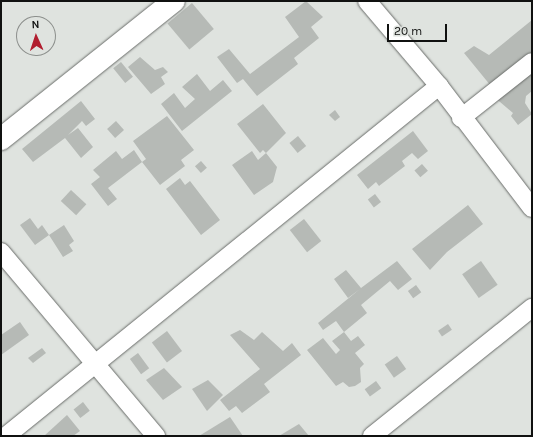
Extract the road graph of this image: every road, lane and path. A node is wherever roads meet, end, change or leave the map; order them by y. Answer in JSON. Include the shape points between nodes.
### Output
{"nodes":[{"id":1,"x":174,"y":1,"type":"edge"},
{"id":2,"x":367,"y":1,"type":"edge"},
{"id":3,"x":532,"y":62,"type":"edge"},
{"id":4,"x":439,"y":86,"type":"junction"},
{"id":5,"x":461,"y":118,"type":"junction"},
{"id":6,"x":1,"y":139,"type":"edge"},
{"id":7,"x":532,"y":208,"type":"edge"},
{"id":8,"x":1,"y":252,"type":"edge"},
{"id":9,"x":532,"y":308,"type":"edge"},
{"id":10,"x":97,"y":365,"type":"junction"},
{"id":11,"x":6,"y":436,"type":"edge"},
{"id":12,"x":156,"y":436,"type":"edge"},
{"id":13,"x":372,"y":436,"type":"edge"}],
"edges":[{"from":1,"to":6,"type":"street"},
{"from":2,"to":4,"type":"street"},
{"from":3,"to":5,"type":"street"},
{"from":4,"to":5,"type":"street"},
{"from":4,"to":10,"type":"street"},
{"from":5,"to":7,"type":"street"},
{"from":8,"to":10,"type":"street"},
{"from":9,"to":13,"type":"street"},
{"from":10,"to":11,"type":"street"},
{"from":10,"to":12,"type":"street"}]}
